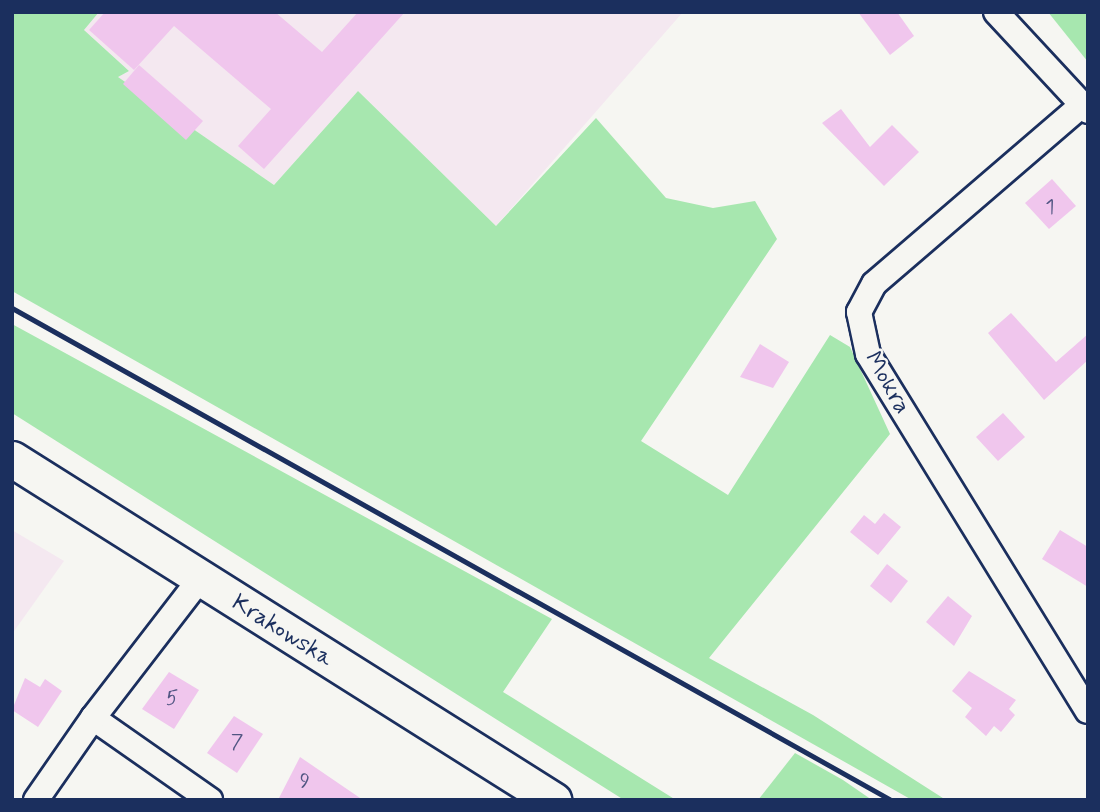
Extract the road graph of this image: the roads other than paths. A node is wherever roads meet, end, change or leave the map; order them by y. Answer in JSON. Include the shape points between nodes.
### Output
{"nodes":[{"id":1,"x":996,"y":12,"type":"edge"},
{"id":2,"x":1085,"y":108,"type":"edge"},
{"id":3,"x":12,"y":459,"type":"edge"},
{"id":4,"x":200,"y":579,"type":"junction"},
{"id":5,"x":1088,"y":711,"type":"edge"},
{"id":6,"x":93,"y":719,"type":"junction"},
{"id":7,"x":36,"y":800,"type":"edge"},
{"id":8,"x":210,"y":800,"type":"edge"},
{"id":9,"x":553,"y":800,"type":"edge"}],
"edges":[{"from":1,"to":2,"type":"street"},
{"from":2,"to":5,"type":"street","name":"Mokra","via":[[874,284],[859,313],[869,355]]},
{"from":3,"to":4,"type":"main road","name":"Krakowska"},
{"from":4,"to":6,"type":"street"},
{"from":4,"to":9,"type":"main road","name":"Krakowska"},
{"from":6,"to":7,"type":"street"},
{"from":6,"to":8,"type":"street"}]}
